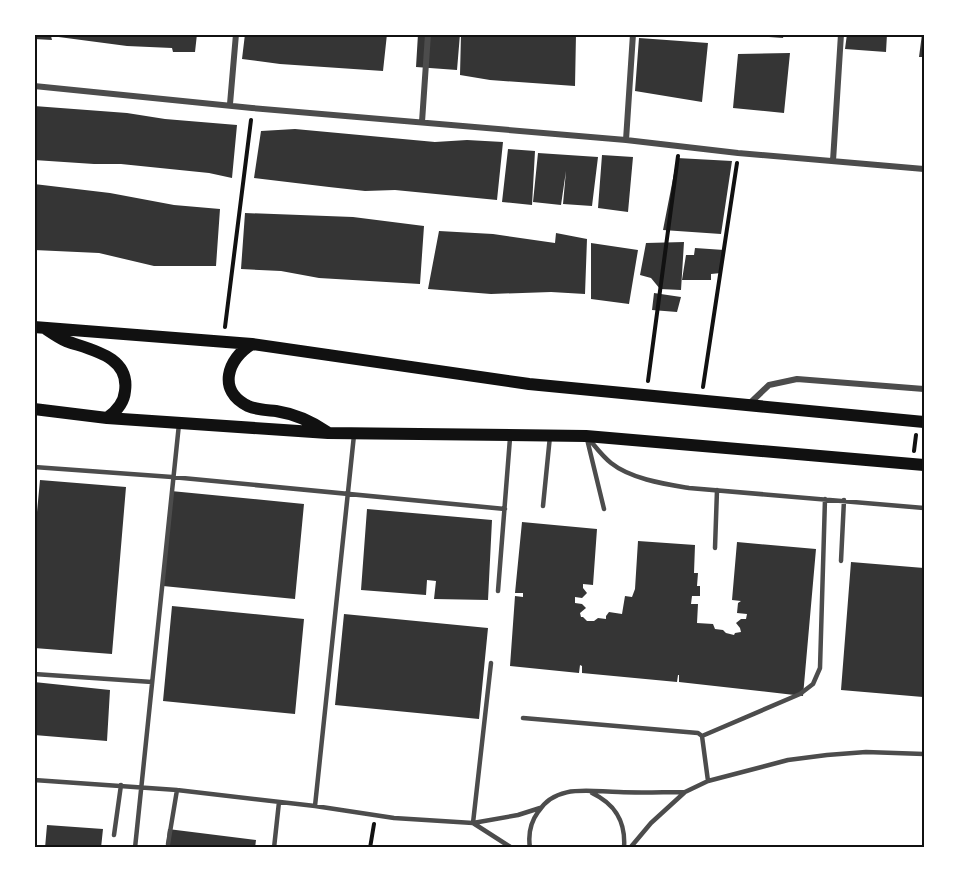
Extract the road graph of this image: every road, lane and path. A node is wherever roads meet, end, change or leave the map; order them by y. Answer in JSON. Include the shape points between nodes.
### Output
{"nodes":[{"id":1,"x":236,"y":34,"type":"edge"},
{"id":2,"x":429,"y":34,"type":"edge"},
{"id":3,"x":633,"y":34,"type":"edge"},
{"id":4,"x":841,"y":34,"type":"edge"},
{"id":5,"x":34,"y":86,"type":"edge"},
{"id":6,"x":230,"y":104,"type":"junction"},
{"id":7,"x":252,"y":108,"type":"junction"},
{"id":8,"x":422,"y":122,"type":"junction"},
{"id":9,"x":626,"y":140,"type":"junction"},
{"id":10,"x":679,"y":146,"type":"junction"},
{"id":11,"x":738,"y":153,"type":"junction"},
{"id":12,"x":832,"y":161,"type":"junction"},
{"id":13,"x":924,"y":169,"type":"edge"},
{"id":14,"x":38,"y":327,"type":"edge"},
{"id":15,"x":223,"y":342,"type":"junction"},
{"id":16,"x":252,"y":344,"type":"junction"},
{"id":17,"x":924,"y":389,"type":"edge"},
{"id":18,"x":646,"y":395,"type":"junction"},
{"id":19,"x":701,"y":402,"type":"junction"},
{"id":20,"x":747,"y":406,"type":"junction"},
{"id":21,"x":34,"y":409,"type":"edge"},
{"id":22,"x":108,"y":418,"type":"junction"},
{"id":23,"x":921,"y":422,"type":"edge"},
{"id":24,"x":179,"y":423,"type":"junction"},
{"id":25,"x":328,"y":433,"type":"junction"},
{"id":26,"x":354,"y":433,"type":"junction"},
{"id":27,"x":510,"y":435,"type":"junction"},
{"id":28,"x":550,"y":436,"type":"junction"},
{"id":29,"x":586,"y":436,"type":"junction"},
{"id":30,"x":918,"y":465,"type":"edge"},
{"id":31,"x":34,"y":467,"type":"edge"},
{"id":32,"x":172,"y":477,"type":"junction"},
{"id":33,"x":924,"y":477,"type":"edge"},
{"id":34,"x":717,"y":490,"type":"junction"},
{"id":35,"x":349,"y":494,"type":"junction"},
{"id":36,"x":825,"y":499,"type":"junction"},
{"id":37,"x":844,"y":501,"type":"junction"},
{"id":38,"x":543,"y":506,"type":"dead end"},
{"id":39,"x":924,"y":508,"type":"edge"},
{"id":40,"x":504,"y":509,"type":"junction"},
{"id":41,"x":604,"y":509,"type":"dead end"},
{"id":42,"x":715,"y":548,"type":"dead end"},
{"id":43,"x":841,"y":561,"type":"dead end"},
{"id":44,"x":498,"y":591,"type":"dead end"},
{"id":45,"x":491,"y":663,"type":"dead end"},
{"id":46,"x":34,"y":674,"type":"edge"},
{"id":47,"x":152,"y":682,"type":"junction"},
{"id":48,"x":523,"y":718,"type":"dead end"},
{"id":49,"x":702,"y":736,"type":"junction"},
{"id":50,"x":924,"y":754,"type":"edge"},
{"id":51,"x":34,"y":780,"type":"edge"},
{"id":52,"x":708,"y":781,"type":"junction"},
{"id":53,"x":121,"y":785,"type":"junction"},
{"id":54,"x":142,"y":787,"type":"junction"},
{"id":55,"x":177,"y":790,"type":"junction"},
{"id":56,"x":581,"y":791,"type":"junction"},
{"id":57,"x":685,"y":792,"type":"junction"},
{"id":58,"x":279,"y":802,"type":"junction"},
{"id":59,"x":315,"y":806,"type":"junction"},
{"id":60,"x":540,"y":808,"type":"junction"},
{"id":61,"x":375,"y":815,"type":"junction"},
{"id":62,"x":473,"y":823,"type":"junction"},
{"id":63,"x":114,"y":835,"type":"dead end"},
{"id":64,"x":168,"y":844,"type":"dead end"},
{"id":65,"x":135,"y":848,"type":"edge"},
{"id":66,"x":274,"y":848,"type":"edge"},
{"id":67,"x":370,"y":848,"type":"edge"},
{"id":68,"x":512,"y":848,"type":"edge"},
{"id":69,"x":530,"y":848,"type":"edge"},
{"id":70,"x":624,"y":848,"type":"edge"},
{"id":71,"x":630,"y":848,"type":"edge"}],
"edges":[{"from":1,"to":6,"type":"street"},
{"from":2,"to":8,"type":"street"},
{"from":3,"to":9,"type":"street"},
{"from":4,"to":12,"type":"street"},
{"from":5,"to":6,"type":"street"},
{"from":6,"to":7,"type":"street"},
{"from":7,"to":8,"type":"street"},
{"from":7,"to":15,"type":"path"},
{"from":8,"to":9,"type":"street"},
{"from":9,"to":10,"type":"street"},
{"from":10,"to":11,"type":"street"},
{"from":10,"to":18,"type":"path"},
{"from":11,"to":12,"type":"street"},
{"from":11,"to":19,"type":"path"},
{"from":12,"to":13,"type":"street"},
{"from":14,"to":15,"type":"main road"},
{"from":14,"to":22,"type":"main road","via":[[105,354],[120,367],[125,395]]},
{"from":15,"to":16,"type":"main road"},
{"from":16,"to":18,"type":"main road","via":[[529,384]]},
{"from":16,"to":25,"type":"main road","via":[[232,363],[229,373],[233,393],[249,406],[291,414]]},
{"from":17,"to":20,"type":"street","via":[[797,379],[769,385]]},
{"from":18,"to":19,"type":"main road"},
{"from":19,"to":20,"type":"main road"},
{"from":20,"to":23,"type":"main road"},
{"from":21,"to":22,"type":"main road"},
{"from":22,"to":24,"type":"main road"},
{"from":23,"to":30,"type":"path"},
{"from":24,"to":25,"type":"main road"},
{"from":24,"to":32,"type":"lane"},
{"from":25,"to":26,"type":"main road"},
{"from":26,"to":27,"type":"main road"},
{"from":26,"to":35,"type":"lane"},
{"from":27,"to":28,"type":"main road"},
{"from":27,"to":40,"type":"lane"},
{"from":28,"to":29,"type":"main road"},
{"from":28,"to":38,"type":"lane"},
{"from":29,"to":30,"type":"main road"},
{"from":29,"to":34,"type":"lane","via":[[612,464],[636,476],[662,484]]},
{"from":29,"to":41,"type":"lane"},
{"from":30,"to":33,"type":"main road"},
{"from":31,"to":32,"type":"lane"},
{"from":32,"to":35,"type":"lane"},
{"from":32,"to":47,"type":"lane"},
{"from":34,"to":36,"type":"lane"},
{"from":34,"to":42,"type":"lane"},
{"from":35,"to":40,"type":"lane"},
{"from":35,"to":59,"type":"lane"},
{"from":36,"to":37,"type":"lane"},
{"from":36,"to":49,"type":"lane","via":[[820,668],[813,684],[800,694]]},
{"from":37,"to":39,"type":"lane"},
{"from":37,"to":43,"type":"lane"},
{"from":40,"to":44,"type":"lane"},
{"from":45,"to":62,"type":"lane"},
{"from":46,"to":47,"type":"lane"},
{"from":47,"to":54,"type":"lane"},
{"from":48,"to":49,"type":"lane","via":[[693,732]]},
{"from":49,"to":52,"type":"lane"},
{"from":50,"to":52,"type":"lane","via":[[866,752],[798,758]]},
{"from":51,"to":53,"type":"lane"},
{"from":52,"to":57,"type":"lane"},
{"from":53,"to":54,"type":"lane"},
{"from":53,"to":63,"type":"lane"},
{"from":54,"to":55,"type":"lane"},
{"from":54,"to":65,"type":"lane"},
{"from":55,"to":58,"type":"lane"},
{"from":55,"to":64,"type":"lane"},
{"from":56,"to":57,"type":"lane"},
{"from":56,"to":60,"type":"lane","via":[[558,794]]},
{"from":56,"to":70,"type":"lane","via":[[602,798],[619,814]]},
{"from":57,"to":71,"type":"lane"},
{"from":58,"to":59,"type":"lane"},
{"from":58,"to":66,"type":"lane"},
{"from":59,"to":61,"type":"lane"},
{"from":60,"to":62,"type":"lane"},
{"from":60,"to":69,"type":"lane","via":[[530,829]]},
{"from":61,"to":62,"type":"lane"},
{"from":61,"to":67,"type":"path"},
{"from":62,"to":68,"type":"lane"}]}
